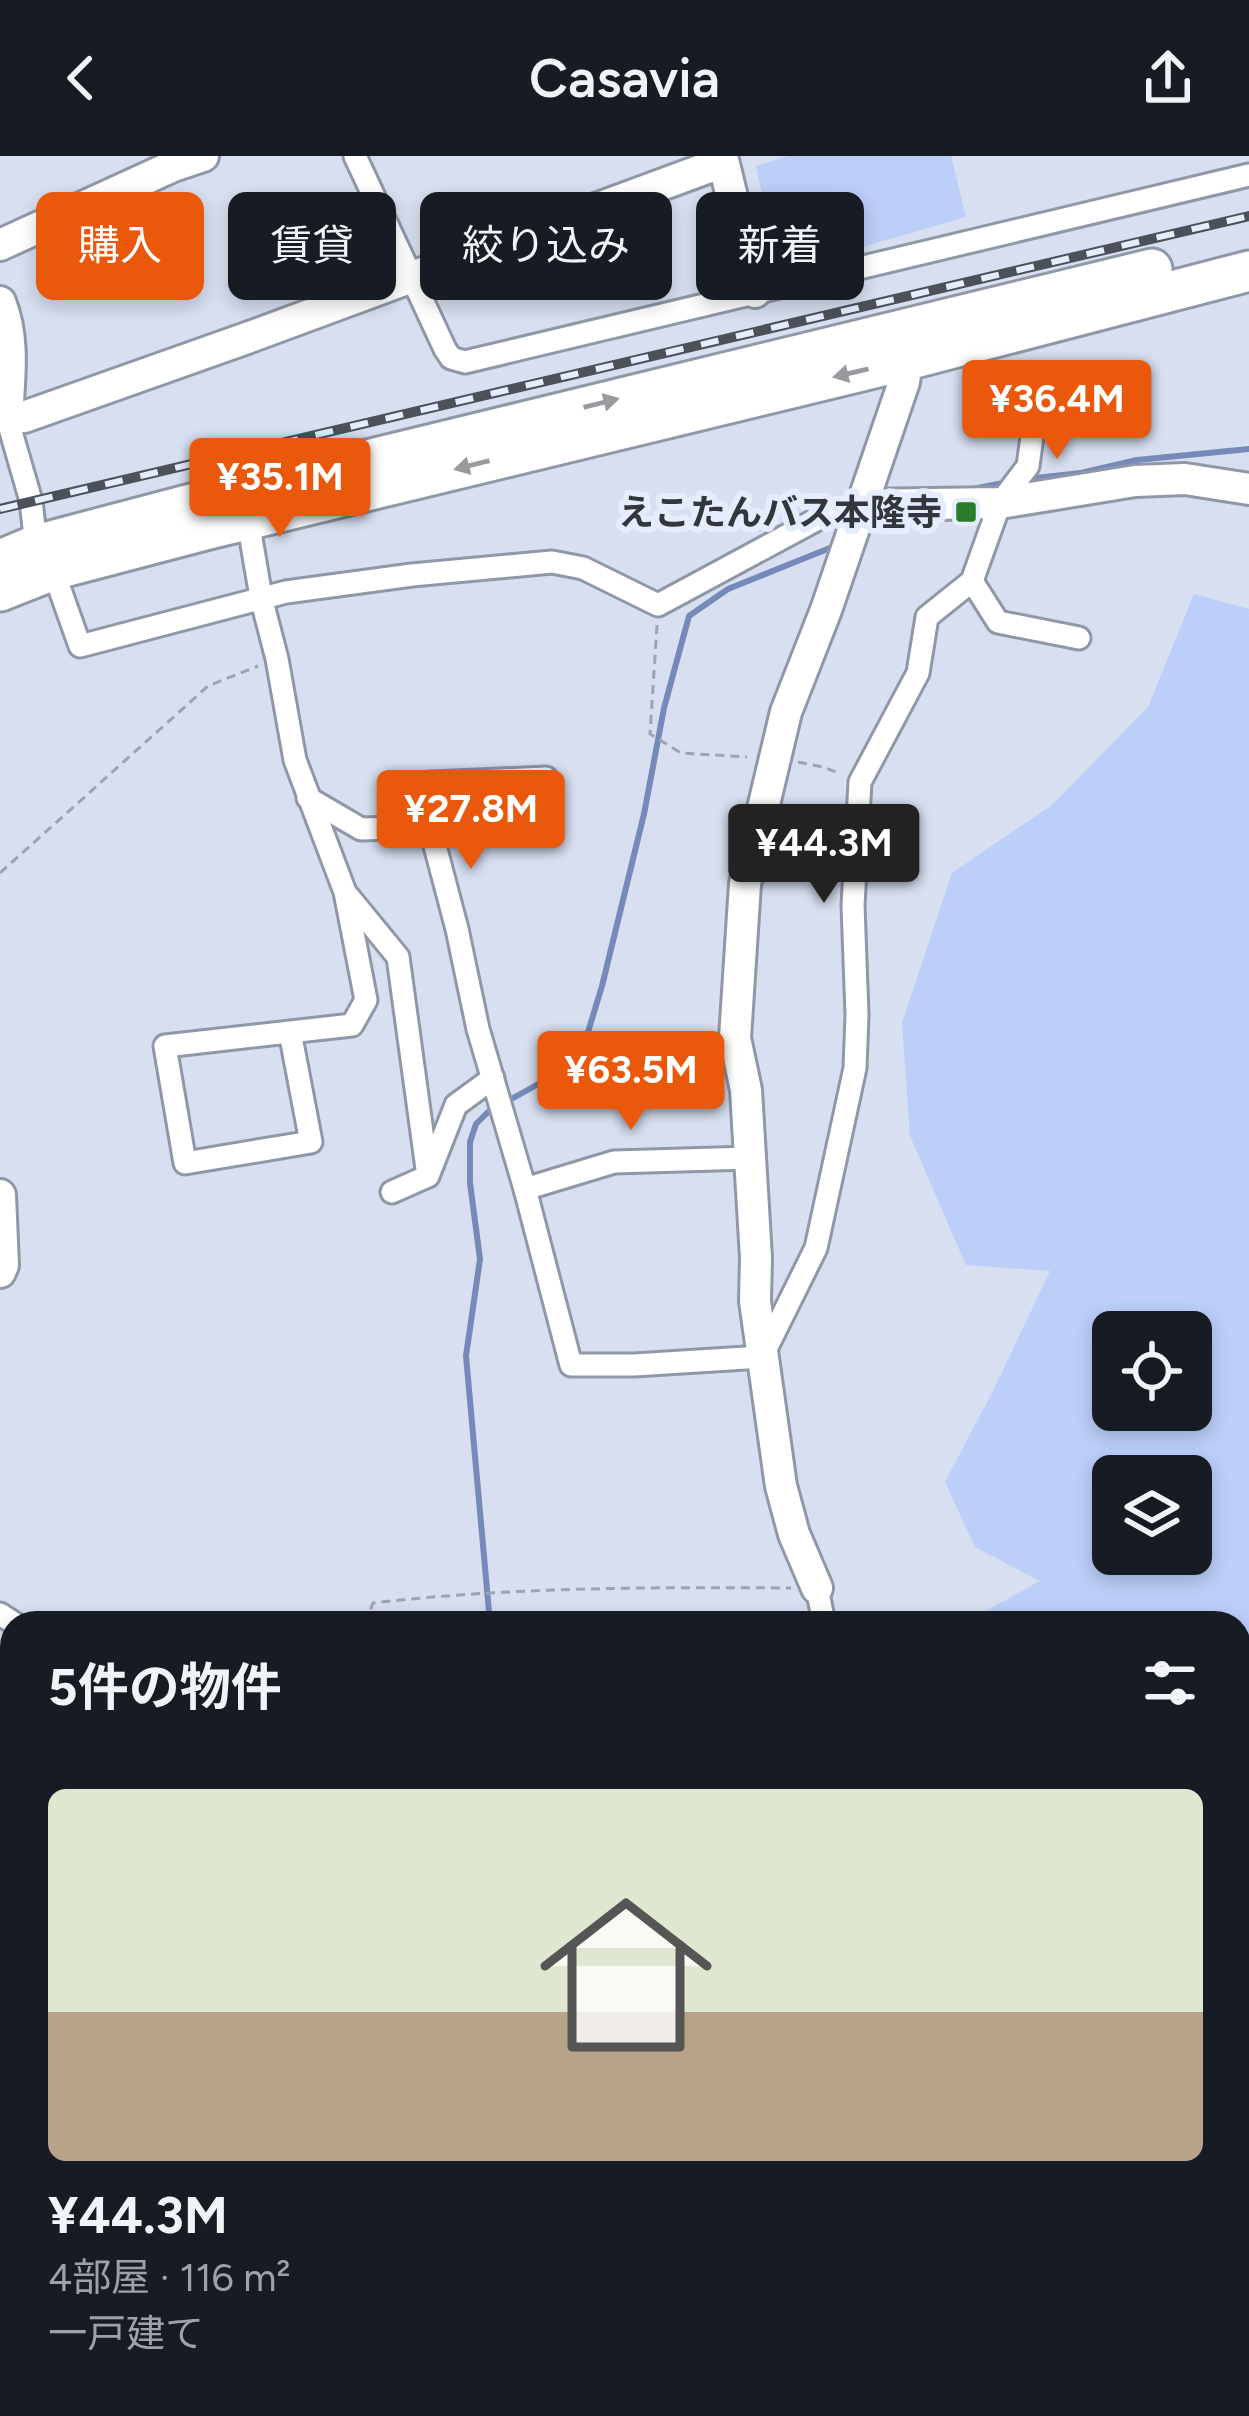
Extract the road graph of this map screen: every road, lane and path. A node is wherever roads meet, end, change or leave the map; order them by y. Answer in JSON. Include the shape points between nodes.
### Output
{"nodes":[{"id":1,"x":203,"y":156,"type":"edge"},
{"id":2,"x":355,"y":156,"type":"edge"},
{"id":3,"x":728,"y":158,"type":"edge"},
{"id":4,"x":1249,"y":175,"type":"edge"},
{"id":5,"x":735,"y":192,"type":"edge"},
{"id":6,"x":0,"y":245,"type":"edge"},
{"id":7,"x":1249,"y":246,"type":"edge"},
{"id":8,"x":864,"y":266,"type":"edge"},
{"id":9,"x":1249,"y":271,"type":"edge"},
{"id":10,"x":410,"y":276,"type":"junction"},
{"id":11,"x":722,"y":300,"type":"edge"},
{"id":12,"x":0,"y":302,"type":"edge"},
{"id":13,"x":905,"y":344,"type":"junction"},
{"id":14,"x":7,"y":418,"type":"junction"},
{"id":15,"x":1034,"y":422,"type":"dead end"},
{"id":16,"x":10,"y":474,"type":"edge"},
{"id":17,"x":1249,"y":489,"type":"edge"},
{"id":18,"x":1000,"y":503,"type":"junction"},
{"id":19,"x":246,"y":506,"type":"junction"},
{"id":20,"x":857,"y":517,"type":"junction"},
{"id":21,"x":30,"y":558,"type":"edge"},
{"id":22,"x":972,"y":580,"type":"junction"},
{"id":23,"x":0,"y":591,"type":"edge"},
{"id":24,"x":261,"y":597,"type":"junction"},
{"id":25,"x":658,"y":605,"type":"junction"},
{"id":26,"x":1079,"y":638,"type":"dead end"},
{"id":27,"x":277,"y":659,"type":"junction"},
{"id":28,"x":773,"y":758,"type":"junction"},
{"id":29,"x":546,"y":778,"type":"dead end"},
{"id":30,"x":860,"y":782,"type":"junction"},
{"id":31,"x":308,"y":798,"type":"junction"},
{"id":32,"x":427,"y":827,"type":"junction"},
{"id":33,"x":0,"y":873,"type":"edge"},
{"id":34,"x":345,"y":892,"type":"junction"},
{"id":35,"x":290,"y":1032,"type":"junction"},
{"id":36,"x":493,"y":1078,"type":"junction"},
{"id":37,"x":750,"y":1158,"type":"junction"},
{"id":38,"x":428,"y":1176,"type":"junction"},
{"id":39,"x":525,"y":1189,"type":"junction"},
{"id":40,"x":392,"y":1192,"type":"dead end"},
{"id":41,"x":0,"y":1196,"type":"edge"},
{"id":42,"x":0,"y":1273,"type":"edge"},
{"id":43,"x":762,"y":1357,"type":"junction"},
{"id":44,"x":817,"y":1588,"type":"junction"},
{"id":45,"x":370,"y":1611,"type":"edge"},
{"id":46,"x":822,"y":1611,"type":"edge"}],
"edges":[{"from":1,"to":6,"type":"street"},
{"from":2,"to":10,"type":"street"},
{"from":3,"to":5,"type":"street"},
{"from":3,"to":10,"type":"street"},
{"from":4,"to":8,"type":"street"},
{"from":7,"to":13,"type":"highway"},
{"from":9,"to":13,"type":"highway"},
{"from":10,"to":11,"type":"street","via":[[445,349],[465,362]]},
{"from":10,"to":14,"type":"street"},
{"from":12,"to":14,"type":"street","via":[[10,343]]},
{"from":13,"to":19,"type":"highway"},
{"from":13,"to":20,"type":"street","via":[[904,382]]},
{"from":14,"to":16,"type":"street"},
{"from":15,"to":18,"type":"street","via":[[1028,466]]},
{"from":16,"to":21,"type":"street","via":[[31,501]]},
{"from":17,"to":18,"type":"street","via":[[1186,478]]},
{"from":18,"to":20,"type":"street"},
{"from":18,"to":22,"type":"street"},
{"from":19,"to":21,"type":"highway"},
{"from":19,"to":24,"type":"street"},
{"from":20,"to":25,"type":"street","via":[[825,515]]},
{"from":20,"to":28,"type":"street"},
{"from":21,"to":23,"type":"highway"},
{"from":21,"to":24,"type":"street","via":[[80,646]]},
{"from":22,"to":26,"type":"street","via":[[998,622]]},
{"from":22,"to":30,"type":"street","via":[[927,617],[919,673]]},
{"from":24,"to":25,"type":"street","via":[[552,562],[583,568]]},
{"from":24,"to":27,"type":"street"},
{"from":25,"to":28,"type":"path","via":[[650,734],[681,753]]},
{"from":27,"to":31,"type":"street"},
{"from":27,"to":33,"type":"path","via":[[208,686]]},
{"from":28,"to":30,"type":"path"},
{"from":28,"to":37,"type":"street","via":[[745,884],[736,1038]]},
{"from":29,"to":32,"type":"street","via":[[430,783]]},
{"from":30,"to":43,"type":"street","via":[[855,1068],[816,1248]]},
{"from":31,"to":32,"type":"street","via":[[361,829]]},
{"from":31,"to":34,"type":"street"},
{"from":32,"to":36,"type":"street"},
{"from":34,"to":35,"type":"street","via":[[366,1000],[352,1025]]},
{"from":34,"to":38,"type":"street","via":[[398,957]]},
{"from":35,"to":35,"type":"street","via":[[165,1046],[185,1163],[311,1142]]},
{"from":36,"to":38,"type":"street","via":[[456,1105]]},
{"from":36,"to":39,"type":"street"},
{"from":37,"to":39,"type":"street","via":[[614,1162]]},
{"from":37,"to":43,"type":"street"},
{"from":38,"to":40,"type":"street"},
{"from":39,"to":43,"type":"street","via":[[571,1365]]},
{"from":41,"to":42,"type":"street"},
{"from":43,"to":44,"type":"street","via":[[781,1486]]},
{"from":44,"to":45,"type":"path","via":[[475,1593],[373,1603]]},
{"from":44,"to":46,"type":"street"}]}
